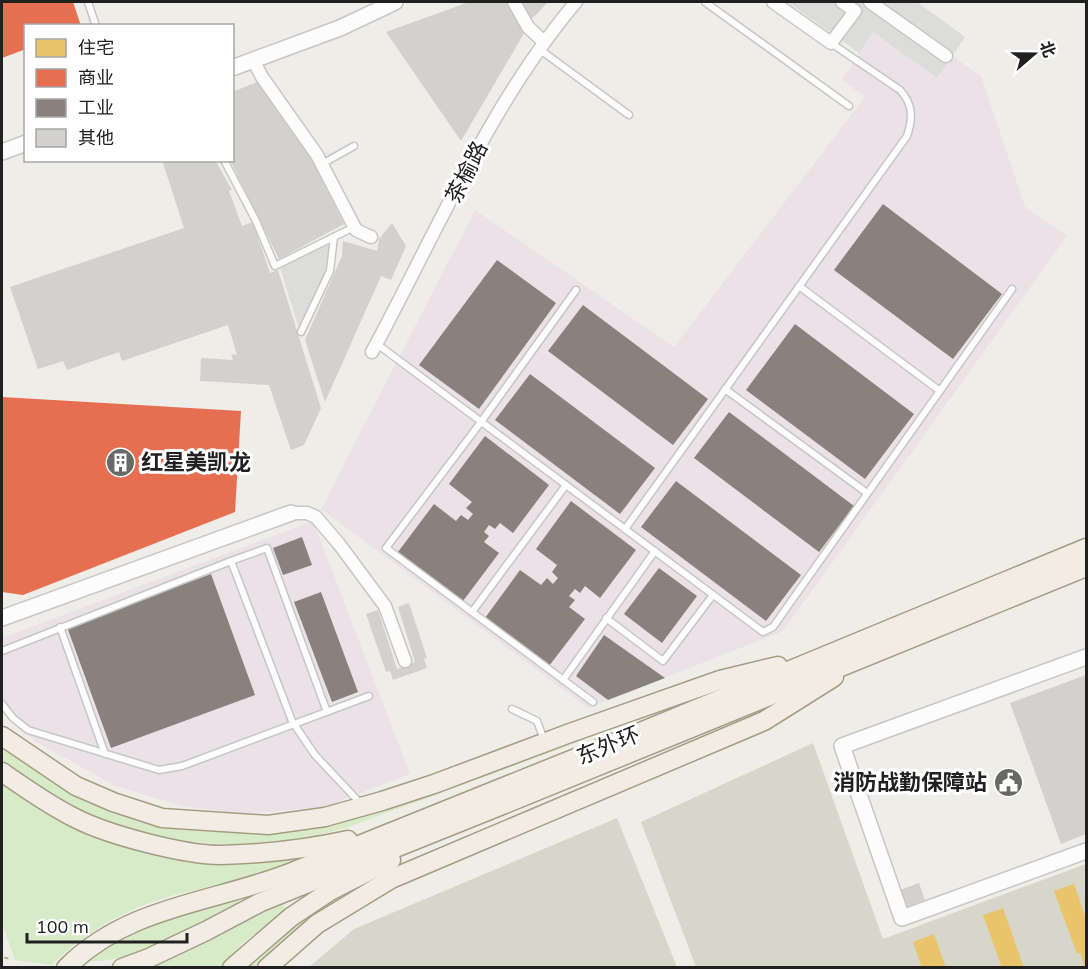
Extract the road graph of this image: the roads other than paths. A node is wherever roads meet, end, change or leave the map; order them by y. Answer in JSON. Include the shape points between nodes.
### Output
{"nodes":[{"id":1,"x":88,"y":2,"type":"edge"},
{"id":2,"x":395,"y":2,"type":"edge"},
{"id":3,"x":514,"y":2,"type":"edge"},
{"id":4,"x":576,"y":2,"type":"edge"},
{"id":5,"x":705,"y":2,"type":"edge"},
{"id":6,"x":773,"y":2,"type":"edge"},
{"id":7,"x":842,"y":2,"type":"edge"},
{"id":8,"x":870,"y":2,"type":"edge"},
{"id":9,"x":859,"y":6,"type":"edge"},
{"id":10,"x":95,"y":24,"type":"edge"},
{"id":11,"x":831,"y":44,"type":"junction"},
{"id":12,"x":542,"y":46,"type":"junction"},
{"id":13,"x":946,"y":56,"type":"dead end"},
{"id":14,"x":253,"y":60,"type":"junction"},
{"id":15,"x":234,"y":67,"type":"edge"},
{"id":16,"x":849,"y":106,"type":"dead end"},
{"id":17,"x":629,"y":115,"type":"dead end"},
{"id":18,"x":24,"y":144,"type":"edge"},
{"id":19,"x":354,"y":146,"type":"dead end"},
{"id":20,"x":2,"y":152,"type":"edge"},
{"id":21,"x":225,"y":162,"type":"edge"},
{"id":22,"x":322,"y":165,"type":"junction"},
{"id":23,"x":354,"y":227,"type":"junction"},
{"id":24,"x":334,"y":237,"type":"junction"},
{"id":25,"x":371,"y":237,"type":"dead end"},
{"id":26,"x":799,"y":286,"type":"junction"},
{"id":27,"x":1012,"y":289,"type":"dead end"},
{"id":28,"x":576,"y":290,"type":"dead end"},
{"id":29,"x":301,"y":332,"type":"dead end"},
{"id":30,"x":374,"y":348,"type":"joint"},
{"id":31,"x":725,"y":389,"type":"junction"},
{"id":32,"x":940,"y":391,"type":"junction"},
{"id":33,"x":481,"y":422,"type":"junction"},
{"id":34,"x":566,"y":485,"type":"junction"},
{"id":35,"x":867,"y":494,"type":"junction"},
{"id":36,"x":291,"y":513,"type":"joint"},
{"id":37,"x":625,"y":529,"type":"junction"},
{"id":38,"x":1086,"y":548,"type":"edge"},
{"id":39,"x":655,"y":552,"type":"junction"},
{"id":40,"x":231,"y":561,"type":"junction"},
{"id":41,"x":1086,"y":567,"type":"edge"},
{"id":42,"x":712,"y":595,"type":"junction"},
{"id":43,"x":472,"y":612,"type":"junction"},
{"id":44,"x":2,"y":618,"type":"edge"},
{"id":45,"x":606,"y":618,"type":"junction"},
{"id":46,"x":60,"y":627,"type":"junction"},
{"id":47,"x":868,"y":646,"type":"junction"},
{"id":48,"x":2,"y":651,"type":"edge"},
{"id":49,"x":1086,"y":657,"type":"edge"},
{"id":50,"x":405,"y":662,"type":"dead end"},
{"id":51,"x":562,"y":680,"type":"junction"},
{"id":52,"x":369,"y":696,"type":"dead end"},
{"id":53,"x":593,"y":702,"type":"dead end"},
{"id":54,"x":2,"y":704,"type":"edge"},
{"id":55,"x":512,"y":709,"type":"dead end"},
{"id":56,"x":327,"y":712,"type":"junction"},
{"id":57,"x":294,"y":724,"type":"junction"},
{"id":58,"x":2,"y":736,"type":"edge"},
{"id":59,"x":545,"y":742,"type":"junction"},
{"id":60,"x":105,"y":754,"type":"junction"},
{"id":61,"x":2,"y":772,"type":"edge"},
{"id":62,"x":364,"y":806,"type":"junction"},
{"id":63,"x":444,"y":820,"type":"junction"},
{"id":64,"x":1086,"y":851,"type":"edge"},
{"id":65,"x":2,"y":960,"type":"edge"},
{"id":66,"x":4,"y":967,"type":"edge"},
{"id":67,"x":125,"y":967,"type":"edge"},
{"id":68,"x":66,"y":968,"type":"edge"},
{"id":69,"x":232,"y":968,"type":"edge"},
{"id":70,"x":267,"y":968,"type":"edge"}],
"edges":[{"from":1,"to":10,"type":"lane"},
{"from":2,"to":14,"type":"street","via":[[340,28]]},
{"from":3,"to":12,"type":"street"},
{"from":4,"to":12,"type":"street","name":"茶榆路"},
{"from":5,"to":16,"type":"lane"},
{"from":6,"to":11,"type":"street"},
{"from":7,"to":9,"type":"street"},
{"from":8,"to":13,"type":"street"},
{"from":9,"to":11,"type":"street"},
{"from":11,"to":26,"type":"lane","via":[[900,90],[909,99],[911,123],[907,136]]},
{"from":12,"to":17,"type":"lane"},
{"from":12,"to":30,"type":"street","name":"茶榆路","via":[[483,138]]},
{"from":14,"to":15,"type":"street"},
{"from":14,"to":22,"type":"street"},
{"from":18,"to":20,"type":"street"},
{"from":19,"to":22,"type":"lane"},
{"from":21,"to":24,"type":"lane","via":[[275,266]]},
{"from":22,"to":23,"type":"street"},
{"from":23,"to":24,"type":"lane"},
{"from":23,"to":25,"type":"street"},
{"from":24,"to":29,"type":"lane","via":[[330,271]]},
{"from":26,"to":31,"type":"lane"},
{"from":26,"to":32,"type":"lane"},
{"from":27,"to":32,"type":"lane"},
{"from":28,"to":33,"type":"lane"},
{"from":30,"to":33,"type":"lane"},
{"from":31,"to":35,"type":"lane"},
{"from":31,"to":37,"type":"lane"},
{"from":32,"to":35,"type":"lane"},
{"from":33,"to":34,"type":"lane"},
{"from":33,"to":43,"type":"lane","via":[[386,548]]},
{"from":34,"to":37,"type":"lane"},
{"from":34,"to":43,"type":"lane"},
{"from":35,"to":42,"type":"lane","via":[[773,627],[763,632]]},
{"from":36,"to":44,"type":"street"},
{"from":36,"to":50,"type":"street","via":[[316,517],[339,544],[385,606]]},
{"from":37,"to":39,"type":"lane"},
{"from":38,"to":47,"type":"main road","name":"东外环"},
{"from":39,"to":42,"type":"lane"},
{"from":39,"to":45,"type":"lane"},
{"from":40,"to":46,"type":"lane"},
{"from":40,"to":56,"type":"lane","via":[[267,548]]},
{"from":40,"to":57,"type":"lane"},
{"from":41,"to":47,"type":"main road","name":"东外环"},
{"from":42,"to":45,"type":"lane","via":[[663,661]]},
{"from":43,"to":51,"type":"lane"},
{"from":45,"to":51,"type":"lane"},
{"from":46,"to":48,"type":"lane"},
{"from":46,"to":60,"type":"lane"},
{"from":47,"to":59,"type":"main road","via":[[720,680]]},
{"from":47,"to":63,"type":"main road","name":"东外环"},
{"from":47,"to":70,"type":"main road","via":[[764,721],[391,879],[317,924]]},
{"from":49,"to":64,"type":"street","via":[[842,746],[902,918]]},
{"from":51,"to":53,"type":"lane"},
{"from":52,"to":56,"type":"lane"},
{"from":54,"to":60,"type":"lane","via":[[28,730]]},
{"from":55,"to":59,"type":"lane","via":[[537,721]]},
{"from":56,"to":57,"type":"lane"},
{"from":57,"to":60,"type":"lane","via":[[173,769],[159,770]]},
{"from":57,"to":62,"type":"lane","via":[[315,755]]},
{"from":58,"to":62,"type":"main road","via":[[76,786],[162,818],[268,825],[325,817]]},
{"from":59,"to":62,"type":"main road"},
{"from":61,"to":63,"type":"main road","via":[[76,819],[123,837],[219,855],[314,848]]},
{"from":63,"to":67,"type":"main road"},
{"from":63,"to":68,"type":"main road","name":"东外环","via":[[273,880],[160,910],[103,938]]},
{"from":63,"to":69,"type":"main road","via":[[369,873],[330,891],[291,917]]},
{"from":65,"to":66,"type":"main road"}]}
